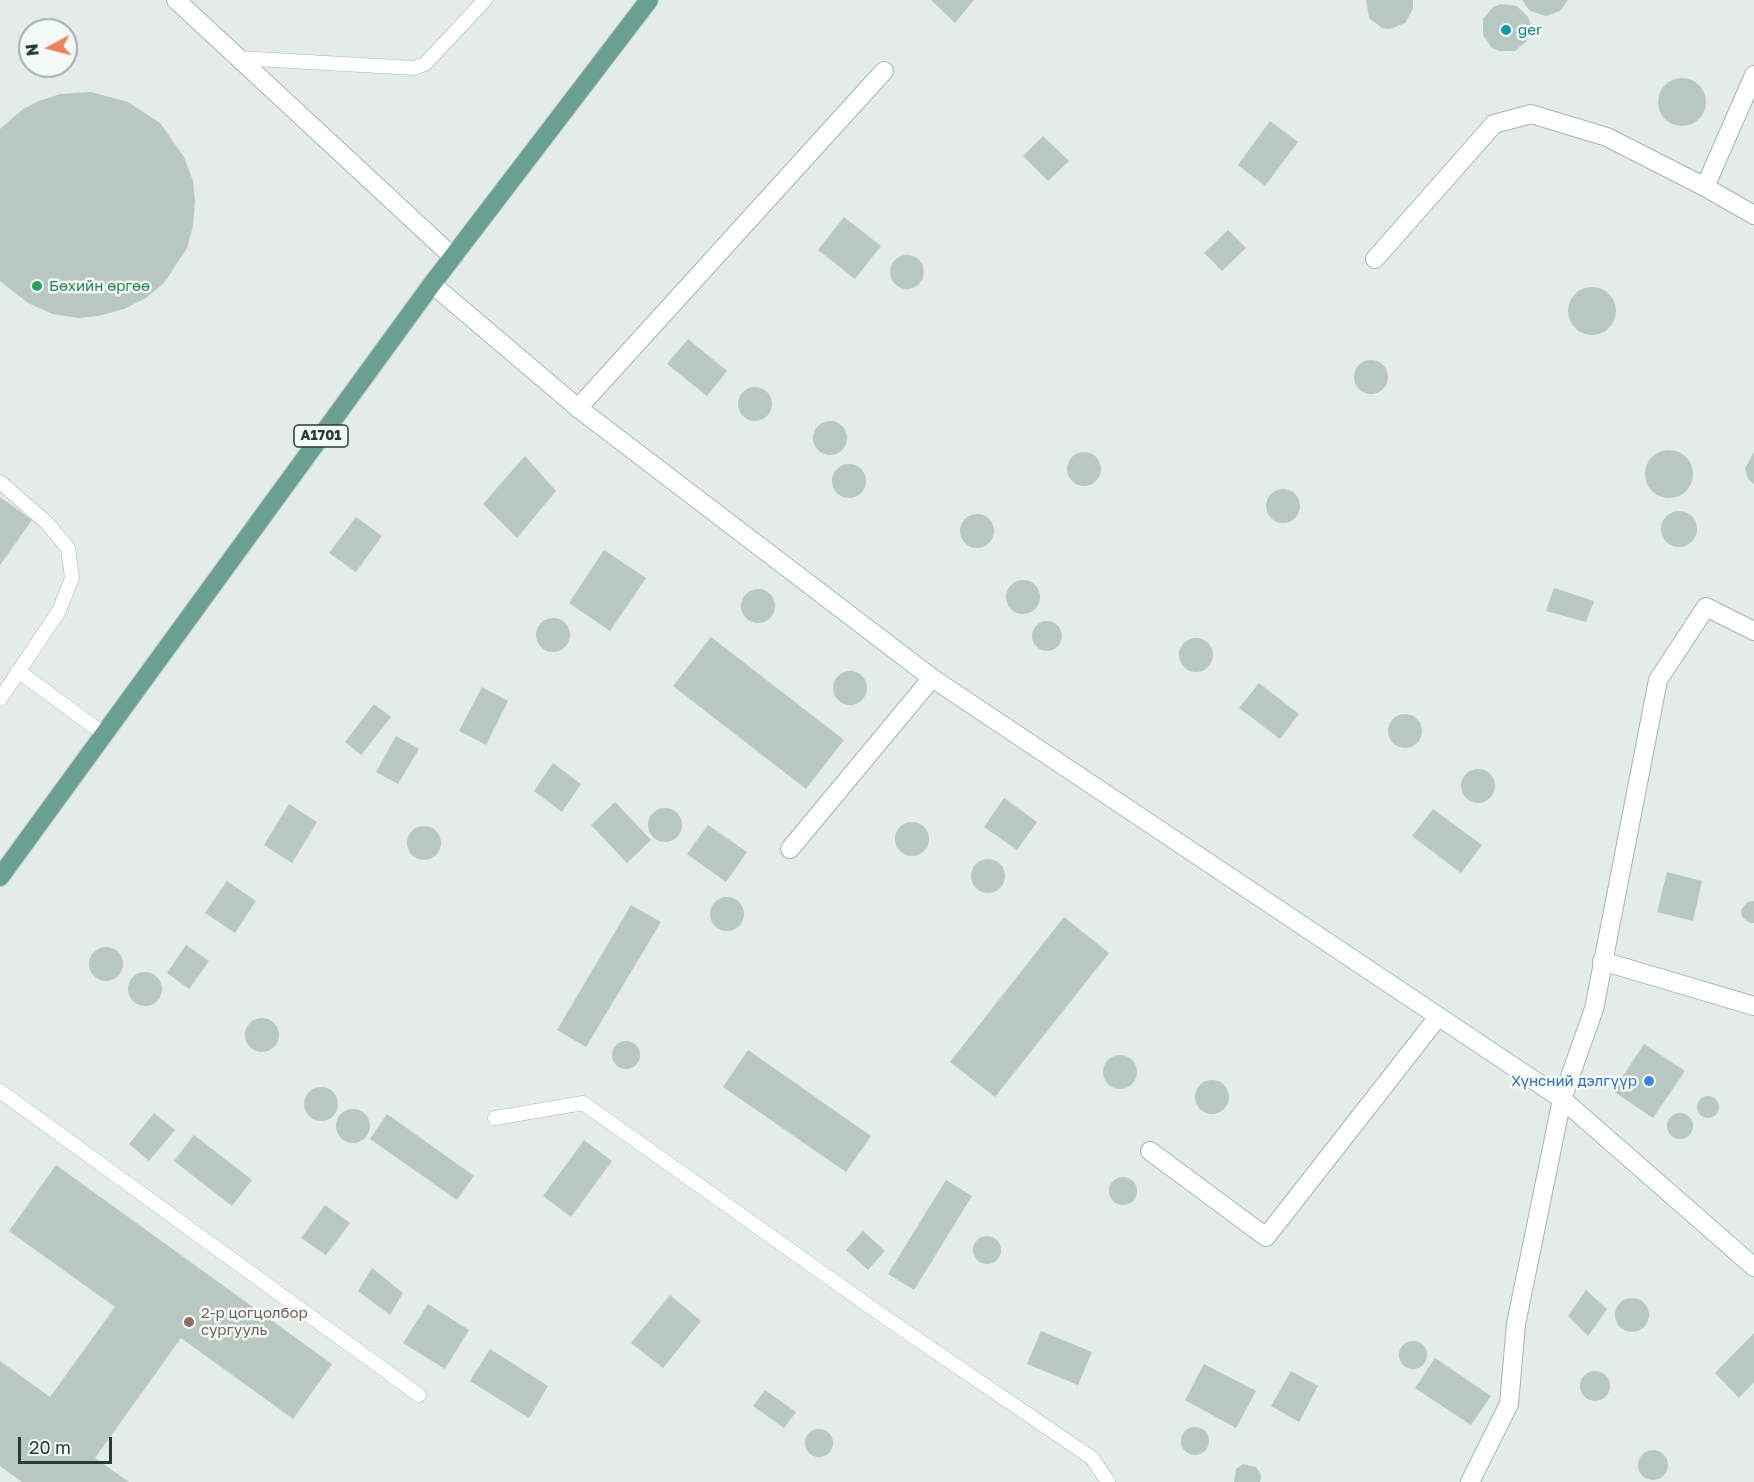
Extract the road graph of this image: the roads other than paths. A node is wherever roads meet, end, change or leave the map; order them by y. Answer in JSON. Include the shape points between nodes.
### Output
{"nodes":[{"id":1,"x":176,"y":0,"type":"edge"},
{"id":2,"x":485,"y":0,"type":"edge"},
{"id":3,"x":649,"y":0,"type":"edge"},
{"id":4,"x":238,"y":58,"type":"junction"},
{"id":5,"x":884,"y":71,"type":"dead end"},
{"id":6,"x":1754,"y":75,"type":"edge"},
{"id":7,"x":1705,"y":187,"type":"junction"},
{"id":8,"x":1754,"y":214,"type":"edge"},
{"id":9,"x":453,"y":257,"type":"junction"},
{"id":10,"x":1375,"y":259,"type":"dead end"},
{"id":11,"x":432,"y":284,"type":"junction"},
{"id":12,"x":578,"y":408,"type":"junction"},
{"id":13,"x":0,"y":482,"type":"edge"},
{"id":14,"x":1754,"y":631,"type":"edge"},
{"id":15,"x":18,"y":671,"type":"junction"},
{"id":16,"x":932,"y":678,"type":"junction"},
{"id":17,"x":0,"y":699,"type":"edge"},
{"id":18,"x":104,"y":734,"type":"junction"},
{"id":19,"x":790,"y":849,"type":"dead end"},
{"id":20,"x":0,"y":877,"type":"edge"},
{"id":21,"x":1602,"y":961,"type":"junction"},
{"id":22,"x":1754,"y":1006,"type":"edge"},
{"id":23,"x":1438,"y":1017,"type":"junction"},
{"id":24,"x":0,"y":1091,"type":"edge"},
{"id":25,"x":1562,"y":1099,"type":"junction"},
{"id":26,"x":495,"y":1118,"type":"dead end"},
{"id":27,"x":1150,"y":1151,"type":"dead end"},
{"id":28,"x":1754,"y":1267,"type":"edge"},
{"id":29,"x":419,"y":1395,"type":"dead end"},
{"id":30,"x":1108,"y":1482,"type":"edge"},
{"id":31,"x":1470,"y":1482,"type":"edge"}],
"edges":[{"from":1,"to":4,"type":"street"},
{"from":2,"to":4,"type":"lane","via":[[425,64],[414,68]]},
{"from":3,"to":9,"type":"main road","number":"A1701"},
{"from":4,"to":9,"type":"street"},
{"from":5,"to":12,"type":"street"},
{"from":6,"to":7,"type":"street"},
{"from":7,"to":8,"type":"street"},
{"from":7,"to":10,"type":"street","via":[[1607,137],[1531,114],[1494,123]]},
{"from":9,"to":11,"type":"main road","number":"A1701"},
{"from":11,"to":12,"type":"street"},
{"from":11,"to":18,"type":"main road","number":"A1701"},
{"from":12,"to":16,"type":"street"},
{"from":13,"to":15,"type":"lane","via":[[48,522],[68,548],[72,578],[59,611]]},
{"from":14,"to":21,"type":"street","via":[[1706,607],[1658,680]]},
{"from":15,"to":17,"type":"lane"},
{"from":15,"to":18,"type":"lane"},
{"from":16,"to":19,"type":"street"},
{"from":16,"to":23,"type":"street"},
{"from":18,"to":20,"type":"main road","number":"A1701"},
{"from":21,"to":22,"type":"street"},
{"from":21,"to":25,"type":"street","via":[[1594,1010]]},
{"from":23,"to":25,"type":"street"},
{"from":23,"to":27,"type":"street","via":[[1266,1237]]},
{"from":24,"to":29,"type":"lane"},
{"from":25,"to":28,"type":"street"},
{"from":25,"to":31,"type":"street","via":[[1516,1324],[1509,1404]]},
{"from":26,"to":30,"type":"lane","via":[[583,1103],[886,1318],[1092,1458]]}]}
